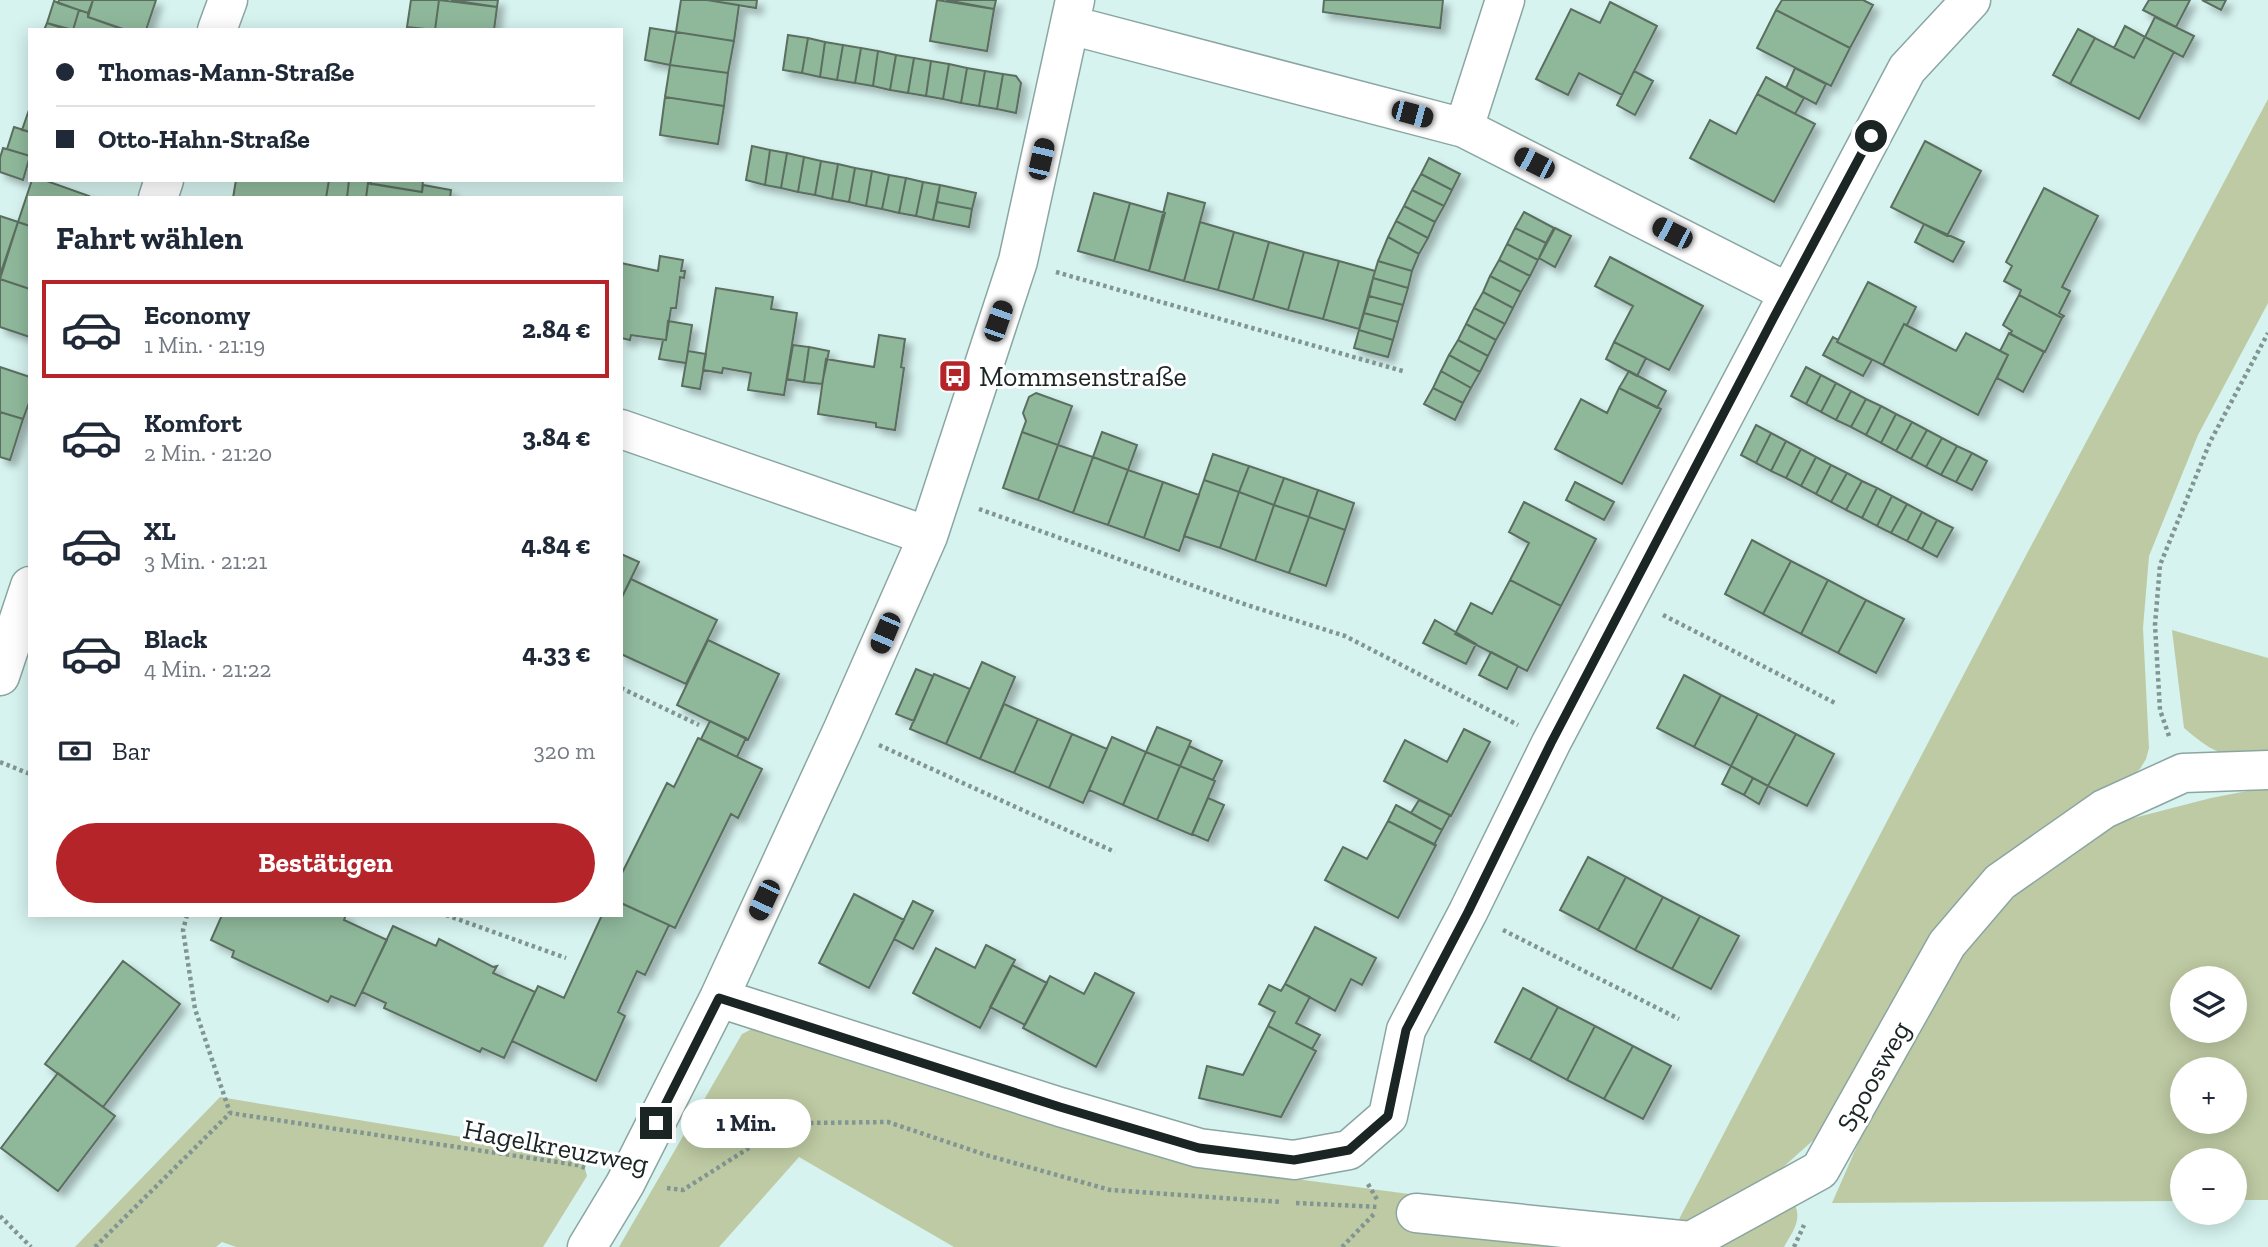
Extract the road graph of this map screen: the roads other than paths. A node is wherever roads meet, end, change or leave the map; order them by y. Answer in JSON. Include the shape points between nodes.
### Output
{"nodes":[{"id":1,"x":228,"y":0,"type":"edge"},
{"id":2,"x":1505,"y":0,"type":"edge"},
{"id":3,"x":1971,"y":0,"type":"edge"},
{"id":4,"x":1073,"y":13,"type":"edge"},
{"id":5,"x":218,"y":28,"type":"edge"},
{"id":6,"x":1464,"y":128,"type":"junction"},
{"id":7,"x":1787,"y":292,"type":"junction"},
{"id":8,"x":623,"y":430,"type":"edge"},
{"id":9,"x":928,"y":536,"type":"junction"},
{"id":10,"x":28,"y":592,"type":"edge"},
{"id":11,"x":0,"y":676,"type":"edge"},
{"id":12,"x":2268,"y":770,"type":"edge"},
{"id":13,"x":719,"y":998,"type":"junction"},
{"id":14,"x":1399,"y":1210,"type":"road end"},
{"id":15,"x":587,"y":1247,"type":"edge"}],
"edges":[{"from":1,"to":5,"type":"street"},
{"from":2,"to":6,"type":"street"},
{"from":3,"to":7,"type":"street","via":[[1907,69]]},
{"from":4,"to":6,"type":"street"},
{"from":4,"to":9,"type":"street","via":[[1018,261]]},
{"from":6,"to":7,"type":"street"},
{"from":7,"to":13,"type":"street","via":[[1406,1030],[1388,1116],[1349,1150],[1294,1160],[1199,1148]]},
{"from":8,"to":9,"type":"street"},
{"from":9,"to":13,"type":"street"},
{"from":10,"to":11,"type":"street"},
{"from":12,"to":14,"type":"street","name":"Spoosweg","via":[[2183,773],[2104,809],[2000,882],[1947,944],[1820,1170],[1691,1241]]},
{"from":13,"to":15,"type":"street","via":[[625,1184]]}]}
